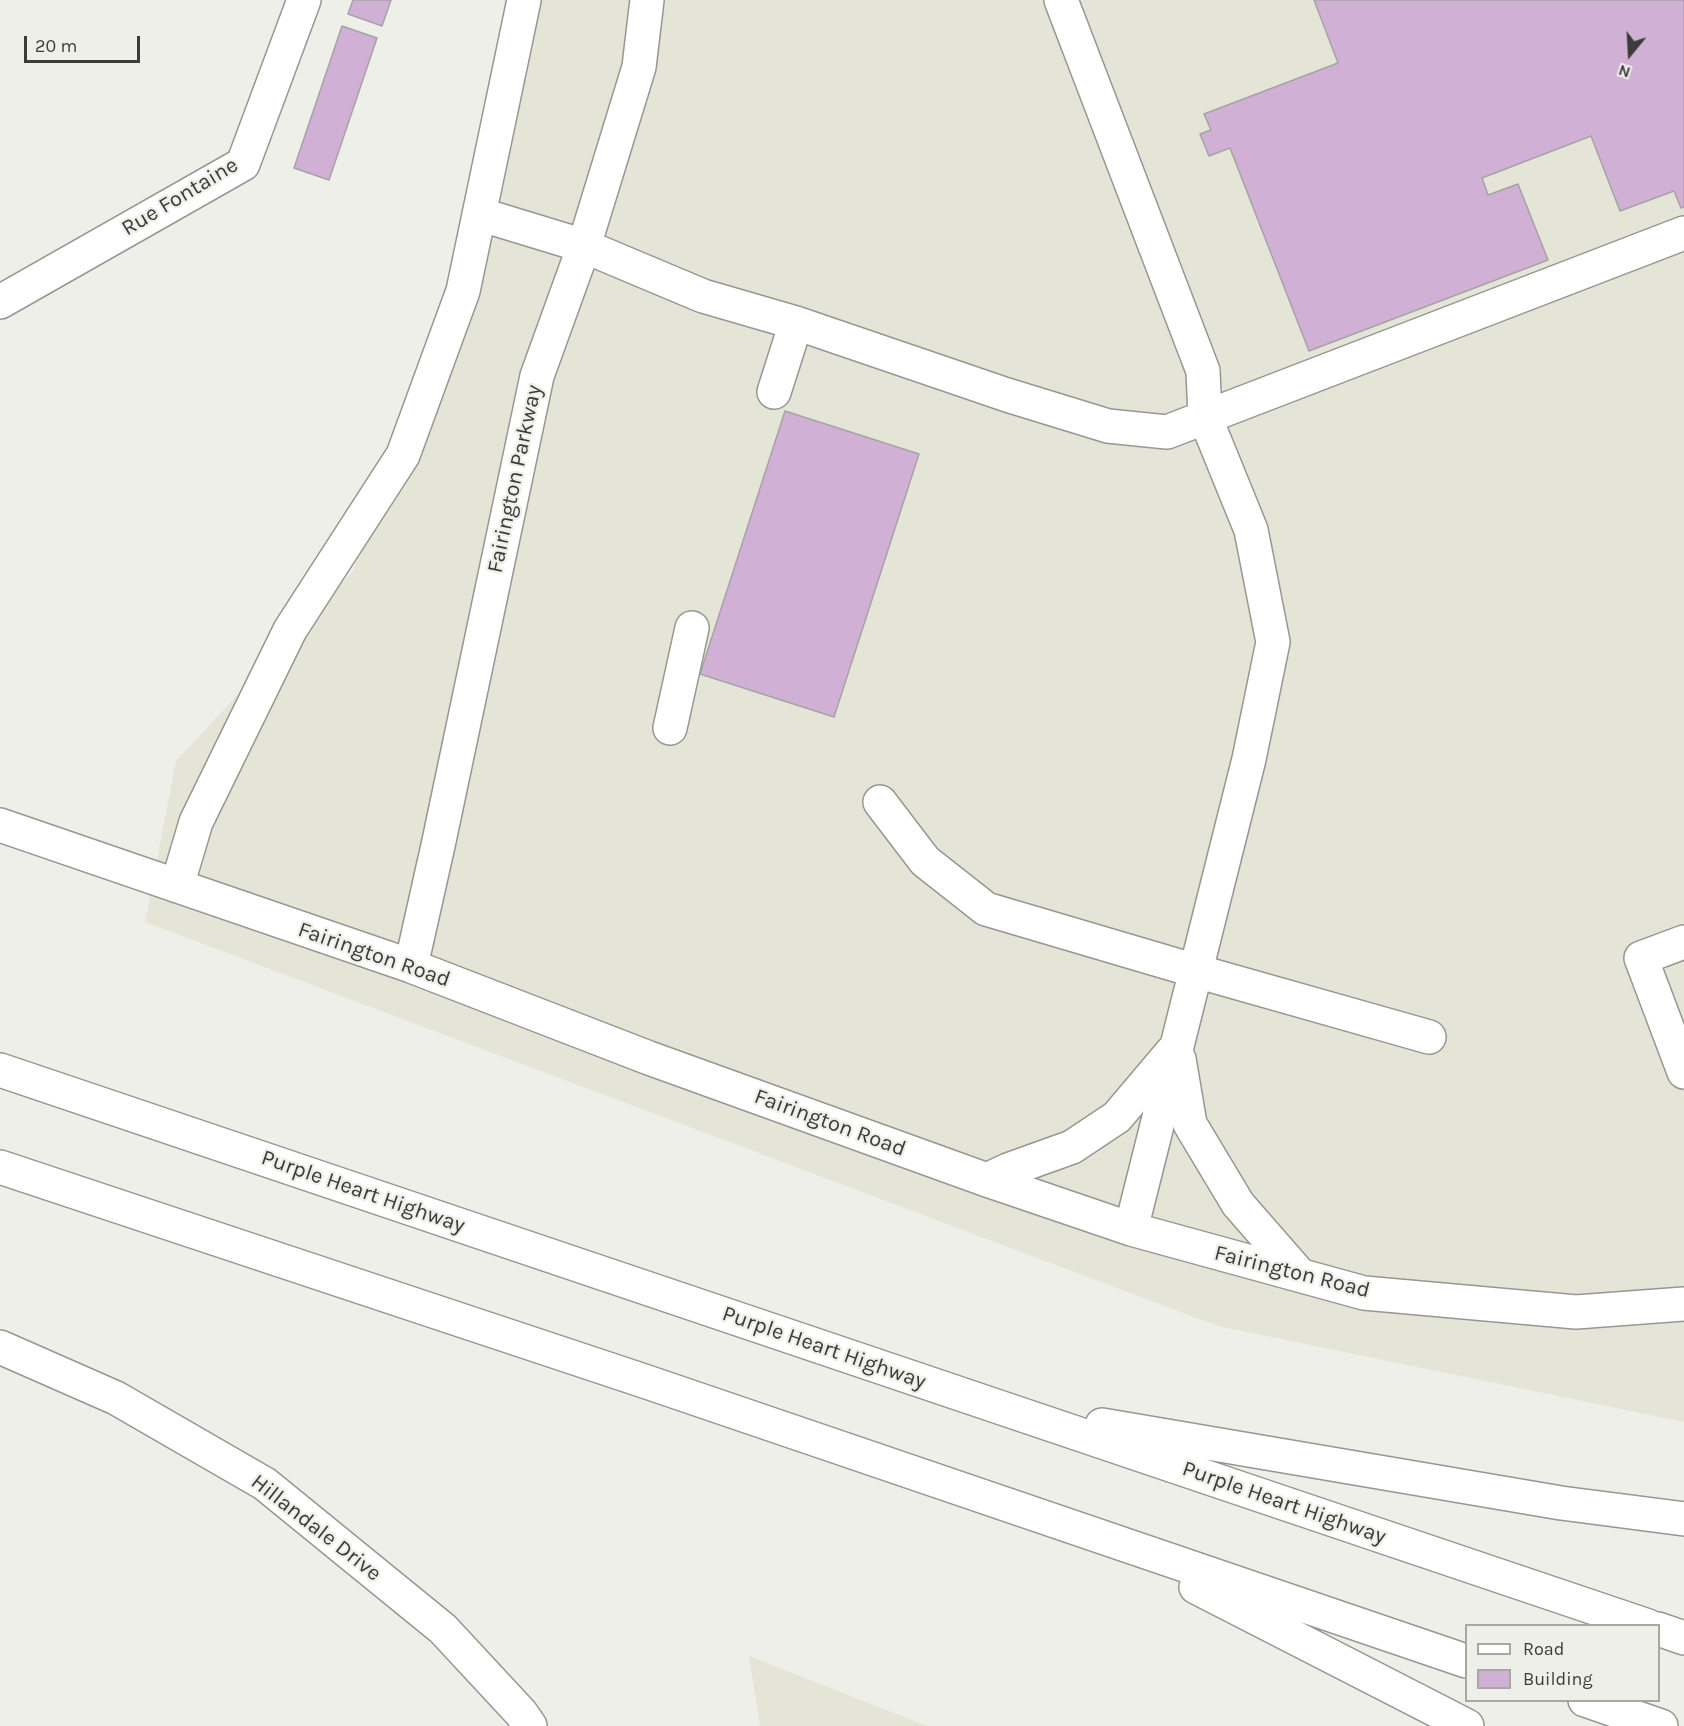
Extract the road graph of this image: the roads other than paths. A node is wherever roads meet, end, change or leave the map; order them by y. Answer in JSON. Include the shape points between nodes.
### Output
{"nodes":[{"id":1,"x":304,"y":0,"type":"edge"},
{"id":2,"x":524,"y":0,"type":"edge"},
{"id":3,"x":647,"y":0,"type":"edge"},
{"id":4,"x":1060,"y":0,"type":"edge"},
{"id":5,"x":479,"y":214,"type":"junction"},
{"id":6,"x":1684,"y":233,"type":"edge"},
{"id":7,"x":584,"y":246,"type":"junction"},
{"id":8,"x":0,"y":302,"type":"edge"},
{"id":9,"x":796,"y":323,"type":"junction"},
{"id":10,"x":774,"y":393,"type":"dead end"},
{"id":11,"x":1205,"y":417,"type":"junction"},
{"id":12,"x":692,"y":628,"type":"dead end"},
{"id":13,"x":670,"y":728,"type":"dead end"},
{"id":14,"x":880,"y":802,"type":"dead end"},
{"id":15,"x":0,"y":825,"type":"edge"},
{"id":16,"x":177,"y":886,"type":"junction"},
{"id":17,"x":1684,"y":942,"type":"edge"},
{"id":18,"x":411,"y":966,"type":"junction"},
{"id":19,"x":1196,"y":971,"type":"junction"},
{"id":20,"x":1429,"y":1037,"type":"dead end"},
{"id":21,"x":1177,"y":1046,"type":"junction"},
{"id":22,"x":0,"y":1070,"type":"edge"},
{"id":23,"x":1684,"y":1072,"type":"edge"},
{"id":24,"x":0,"y":1167,"type":"edge"},
{"id":25,"x":987,"y":1180,"type":"junction"},
{"id":26,"x":1131,"y":1229,"type":"junction"},
{"id":27,"x":1300,"y":1275,"type":"junction"},
{"id":28,"x":1684,"y":1304,"type":"edge"},
{"id":29,"x":0,"y":1347,"type":"edge"},
{"id":30,"x":999,"y":1407,"type":"junction"},
{"id":31,"x":1684,"y":1519,"type":"edge"},
{"id":32,"x":1095,"y":1536,"type":"junction"},
{"id":33,"x":1642,"y":1624,"type":"edge"},
{"id":34,"x":1660,"y":1629,"type":"edge"},
{"id":35,"x":1684,"y":1638,"type":"edge"},
{"id":36,"x":1465,"y":1660,"type":"edge"},
{"id":37,"x":1588,"y":1702,"type":"edge"},
{"id":38,"x":530,"y":1726,"type":"edge"},
{"id":39,"x":1467,"y":1726,"type":"edge"},
{"id":40,"x":1661,"y":1726,"type":"edge"}],
"edges":[{"from":1,"to":8,"type":"main road","name":"Rue Fontaine","via":[[243,164]]},
{"from":2,"to":5,"type":"main road"},
{"from":3,"to":7,"type":"main road","name":"Fairington Parkway","via":[[639,67]]},
{"from":4,"to":11,"type":"main road","via":[[1203,370]]},
{"from":5,"to":7,"type":"main road"},
{"from":5,"to":16,"type":"main road","via":[[462,291],[403,456],[290,630],[196,822]]},
{"from":6,"to":11,"type":"main road"},
{"from":7,"to":9,"type":"main road","via":[[703,296]]},
{"from":7,"to":18,"type":"main road","name":"Fairington Parkway","via":[[537,376]]},
{"from":9,"to":10,"type":"main road"},
{"from":9,"to":11,"type":"main road","via":[[1108,426],[1167,432]]},
{"from":11,"to":19,"type":"main road","via":[[1251,530],[1273,642],[1249,759]]},
{"from":12,"to":13,"type":"main road"},
{"from":14,"to":19,"type":"main road","via":[[925,861],[986,909]]},
{"from":15,"to":16,"type":"main road","name":"Fairington Road"},
{"from":16,"to":18,"type":"main road","name":"Fairington Road"},
{"from":17,"to":23,"type":"main road","via":[[1641,958]]},
{"from":18,"to":25,"type":"main road","name":"Fairington Road","via":[[650,1058]]},
{"from":19,"to":20,"type":"main road"},
{"from":19,"to":21,"type":"main road"},
{"from":21,"to":25,"type":"main road","via":[[1117,1117],[1072,1147]]},
{"from":21,"to":26,"type":"main road"},
{"from":21,"to":27,"type":"main road","via":[[1190,1124],[1238,1204]]},
{"from":22,"to":30,"type":"main road","name":"Purple Heart Highway"},
{"from":24,"to":32,"type":"main road"},
{"from":25,"to":26,"type":"main road","name":"Fairington Road"},
{"from":26,"to":27,"type":"main road","name":"Fairington Road"},
{"from":27,"to":28,"type":"main road","name":"Fairington Road","via":[[1364,1293],[1576,1312]]},
{"from":29,"to":38,"type":"main road","name":"Hillandale Drive","via":[[116,1398],[265,1484],[443,1629]]},
{"from":30,"to":31,"type":"main road","via":[[1561,1503]]},
{"from":30,"to":33,"type":"main road","name":"Purple Heart Highway"},
{"from":32,"to":36,"type":"main road"},
{"from":32,"to":39,"type":"main road"},
{"from":34,"to":35,"type":"main road"},
{"from":37,"to":40,"type":"main road"}]}
